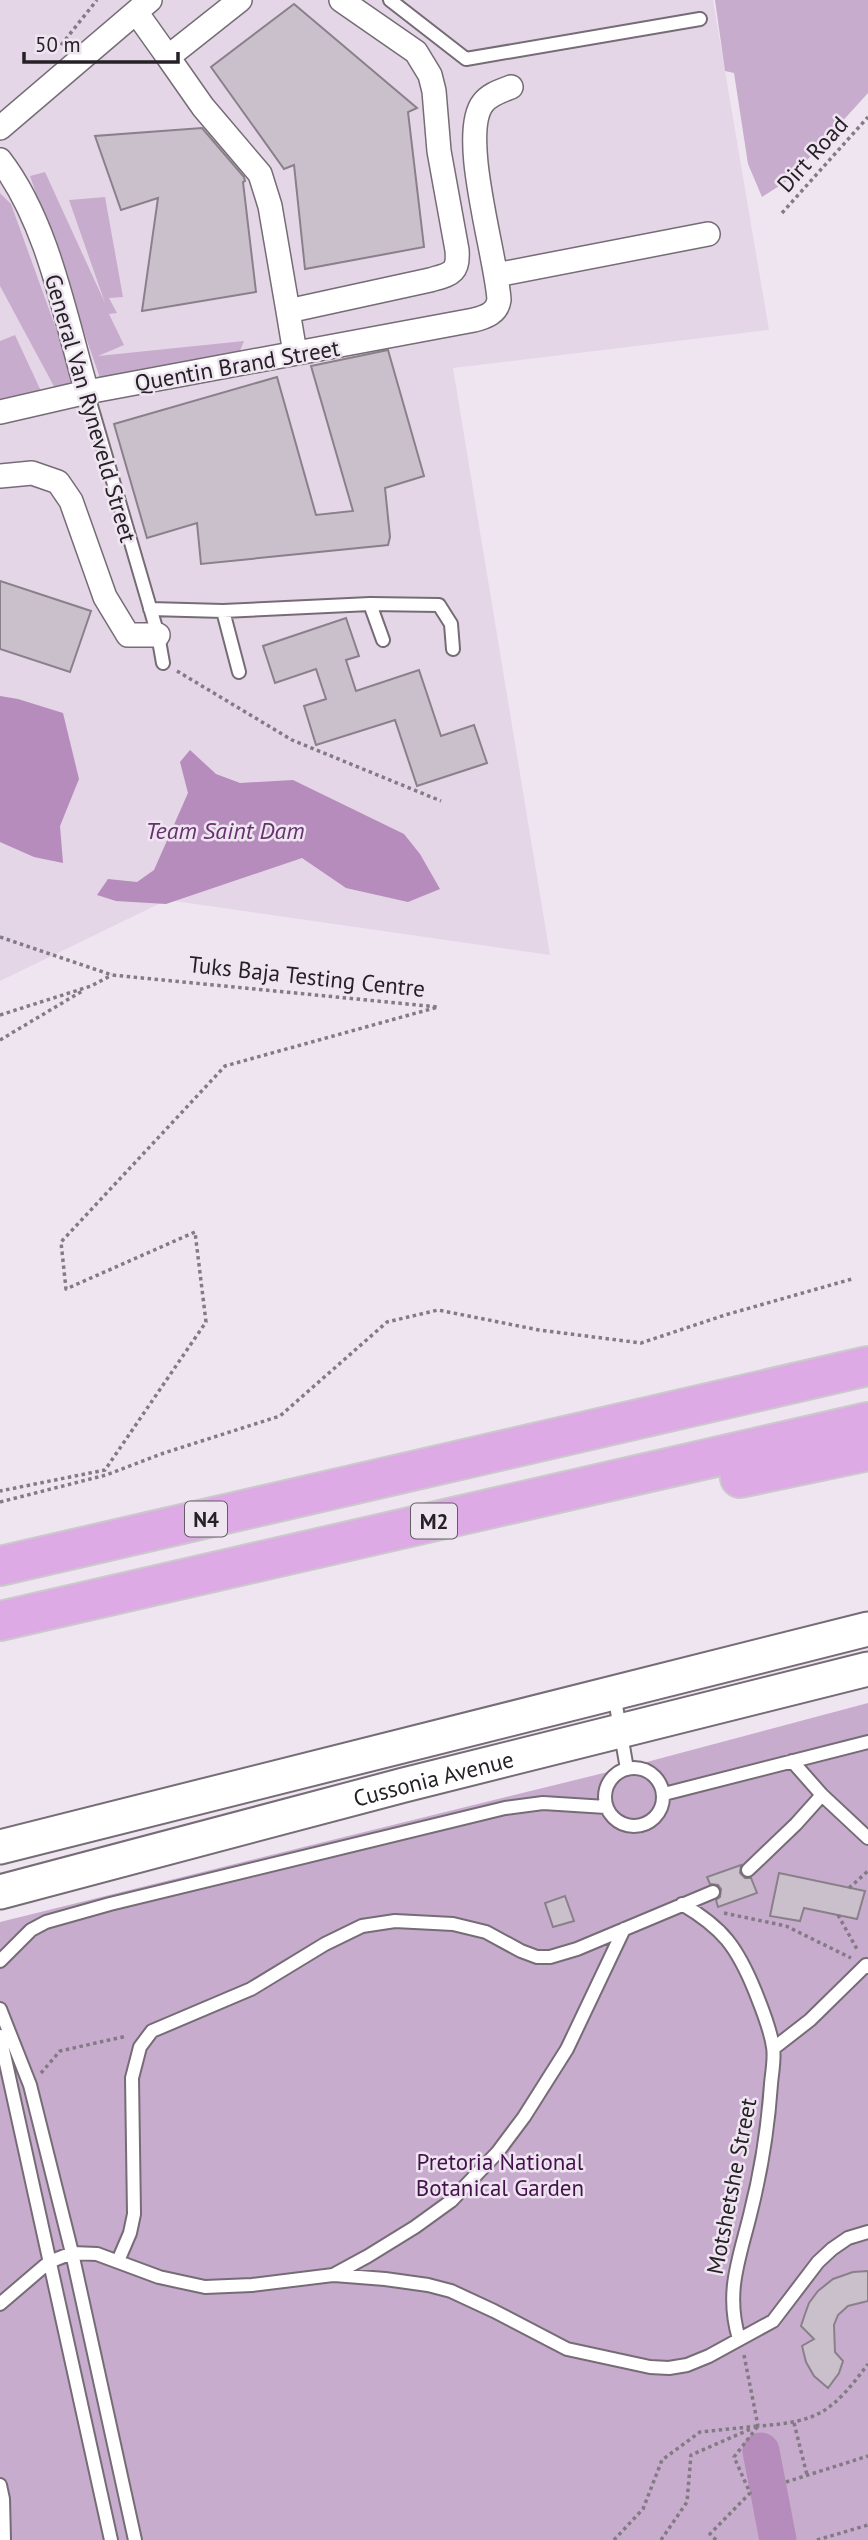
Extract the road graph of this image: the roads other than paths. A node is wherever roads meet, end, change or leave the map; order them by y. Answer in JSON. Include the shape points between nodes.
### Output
{"nodes":[{"id":1,"x":240,"y":0,"type":"edge"},
{"id":2,"x":341,"y":0,"type":"edge"},
{"id":3,"x":390,"y":0,"type":"edge"},
{"id":4,"x":143,"y":6,"type":"edge"},
{"id":5,"x":700,"y":19,"type":"dead end"},
{"id":6,"x":169,"y":57,"type":"junction"},
{"id":7,"x":511,"y":88,"type":"dead end"},
{"id":8,"x":0,"y":128,"type":"edge"},
{"id":9,"x":0,"y":160,"type":"edge"},
{"id":10,"x":708,"y":234,"type":"dead end"},
{"id":11,"x":496,"y":275,"type":"junction"},
{"id":12,"x":288,"y":311,"type":"junction"},
{"id":13,"x":295,"y":353,"type":"junction"},
{"id":14,"x":87,"y":392,"type":"junction"},
{"id":15,"x":0,"y":412,"type":"edge"},
{"id":16,"x":0,"y":477,"type":"edge"},
{"id":17,"x":370,"y":604,"type":"junction"},
{"id":18,"x":150,"y":609,"type":"junction"},
{"id":19,"x":223,"y":611,"type":"junction"},
{"id":20,"x":158,"y":635,"type":"junction"},
{"id":21,"x":383,"y":640,"type":"dead end"},
{"id":22,"x":453,"y":649,"type":"dead end"},
{"id":23,"x":163,"y":663,"type":"road end"},
{"id":24,"x":239,"y":672,"type":"dead end"},
{"id":25,"x":868,"y":1346,"type":"edge"},
{"id":26,"x":868,"y":1366,"type":"edge"},
{"id":27,"x":868,"y":1422,"type":"edge"},
{"id":28,"x":868,"y":1451,"type":"edge"},
{"id":29,"x":412,"y":1472,"type":"junction"},
{"id":30,"x":0,"y":1566,"type":"edge"},
{"id":31,"x":0,"y":1621,"type":"edge"},
{"id":32,"x":868,"y":1629,"type":"edge"},
{"id":33,"x":0,"y":1638,"type":"edge"},
{"id":34,"x":868,"y":1669,"type":"edge"},
{"id":35,"x":614,"y":1693,"type":"junction"},
{"id":36,"x":621,"y":1730,"type":"junction"},
{"id":37,"x":868,"y":1742,"type":"edge"},
{"id":38,"x":792,"y":1761,"type":"junction"},
{"id":39,"x":627,"y":1769,"type":"junction"},
{"id":40,"x":664,"y":1794,"type":"junction"},
{"id":41,"x":822,"y":1795,"type":"junction"},
{"id":42,"x":606,"y":1807,"type":"junction"},
{"id":43,"x":868,"y":1838,"type":"edge"},
{"id":44,"x":0,"y":1847,"type":"edge"},
{"id":45,"x":748,"y":1870,"type":"dead end"},
{"id":46,"x":0,"y":1892,"type":"edge"},
{"id":47,"x":713,"y":1892,"type":"dead end"},
{"id":48,"x":682,"y":1904,"type":"junction"},
{"id":49,"x":624,"y":1929,"type":"junction"},
{"id":50,"x":0,"y":1961,"type":"edge"},
{"id":51,"x":867,"y":1966,"type":"edge"},
{"id":52,"x":0,"y":2009,"type":"edge"},
{"id":53,"x":0,"y":2036,"type":"edge"},
{"id":54,"x":774,"y":2048,"type":"junction"},
{"id":55,"x":868,"y":2232,"type":"edge"},
{"id":56,"x":72,"y":2253,"type":"junction"},
{"id":57,"x":118,"y":2261,"type":"junction"},
{"id":58,"x":49,"y":2262,"type":"junction"},
{"id":59,"x":333,"y":2275,"type":"junction"},
{"id":60,"x":0,"y":2304,"type":"edge"},
{"id":61,"x":739,"y":2340,"type":"junction"},
{"id":62,"x":0,"y":2485,"type":"edge"},
{"id":63,"x":4,"y":2540,"type":"edge"},
{"id":64,"x":111,"y":2540,"type":"edge"},
{"id":65,"x":135,"y":2540,"type":"edge"}],
"edges":[{"from":1,"to":6,"type":"street"},
{"from":2,"to":12,"type":"street","via":[[415,52],[430,75],[457,264],[448,274],[430,280]]},
{"from":3,"to":5,"type":"lane","via":[[466,59]]},
{"from":4,"to":6,"type":"street"},
{"from":4,"to":8,"type":"street"},
{"from":6,"to":12,"type":"street","via":[[203,107],[260,174]]},
{"from":7,"to":11,"type":"street","via":[[484,102],[477,121],[478,174]]},
{"from":9,"to":14,"type":"street","name":"General Van Ryneveld Street","via":[[18,186],[42,241]]},
{"from":10,"to":11,"type":"street"},
{"from":11,"to":13,"type":"street","name":"Quentin Brand Street","via":[[498,306],[488,316]]},
{"from":12,"to":13,"type":"street"},
{"from":13,"to":14,"type":"street","name":"Quentin Brand Street"},
{"from":14,"to":15,"type":"street","name":"Quentin Brand Street"},
{"from":14,"to":18,"type":"lane","name":"General Van Ryneveld Street"},
{"from":16,"to":20,"type":"street","via":[[32,473],[58,482],[71,502],[105,597],[128,635]]},
{"from":17,"to":19,"type":"lane"},
{"from":17,"to":21,"type":"lane"},
{"from":17,"to":22,"type":"lane","via":[[439,605],[451,624]]},
{"from":18,"to":19,"type":"lane"},
{"from":18,"to":20,"type":"lane","name":"General Van Ryneveld Street"},
{"from":19,"to":24,"type":"lane"},
{"from":20,"to":23,"type":"lane","name":"General Van Ryneveld Street"},
{"from":25,"to":29,"type":"highway","via":[[722,1389],[511,1441]]},
{"from":26,"to":29,"type":"highway","number":"M2"},
{"from":27,"to":31,"type":"highway","number":"M2"},
{"from":28,"to":33,"type":"highway","via":[[370,1554]]},
{"from":29,"to":30,"type":"highway","number":"N4"},
{"from":32,"to":35,"type":"main road","name":"Cussonia Avenue"},
{"from":34,"to":36,"type":"main road","name":"Cussonia Avenue"},
{"from":35,"to":36,"type":"lane"},
{"from":35,"to":44,"type":"main road","name":"Cussonia Avenue"},
{"from":36,"to":39,"type":"lane"},
{"from":36,"to":46,"type":"main road","name":"Cussonia Avenue"},
{"from":37,"to":38,"type":"lane"},
{"from":38,"to":40,"type":"lane"},
{"from":38,"to":41,"type":"lane"},
{"from":39,"to":40,"type":"lane","via":[[652,1773]]},
{"from":39,"to":42,"type":"lane","via":[[608,1783]]},
{"from":40,"to":42,"type":"lane","via":[[659,1815],[640,1826],[620,1823]]},
{"from":41,"to":43,"type":"lane"},
{"from":41,"to":45,"type":"lane"},
{"from":42,"to":50,"type":"lane","via":[[543,1803],[505,1808],[110,1904],[46,1922],[31,1930]]},
{"from":47,"to":48,"type":"lane"},
{"from":48,"to":49,"type":"lane"},
{"from":48,"to":54,"type":"lane","name":"Motshetshe Street","via":[[721,1930],[732,1945],[760,2004]]},
{"from":49,"to":57,"type":"lane","via":[[550,1958],[453,1924],[395,1921],[362,1926],[251,1989],[152,2031],[140,2047],[132,2078],[134,2214]]},
{"from":49,"to":59,"type":"lane","via":[[562,2060],[496,2153],[436,2213]]},
{"from":51,"to":54,"type":"lane"},
{"from":52,"to":56,"type":"lane","via":[[30,2085]]},
{"from":53,"to":58,"type":"lane"},
{"from":54,"to":61,"type":"lane","name":"Motshetshe Street","via":[[757,2187],[733,2279]]},
{"from":55,"to":61,"type":"lane","via":[[832,2249],[773,2321]]},
{"from":56,"to":57,"type":"lane"},
{"from":56,"to":58,"type":"lane"},
{"from":56,"to":65,"type":"lane"},
{"from":57,"to":59,"type":"lane","via":[[159,2277],[205,2287]]},
{"from":58,"to":60,"type":"lane"},
{"from":58,"to":64,"type":"lane"},
{"from":59,"to":61,"type":"lane","via":[[451,2291],[566,2349],[650,2367],[687,2365]]},
{"from":62,"to":63,"type":"lane"}]}
